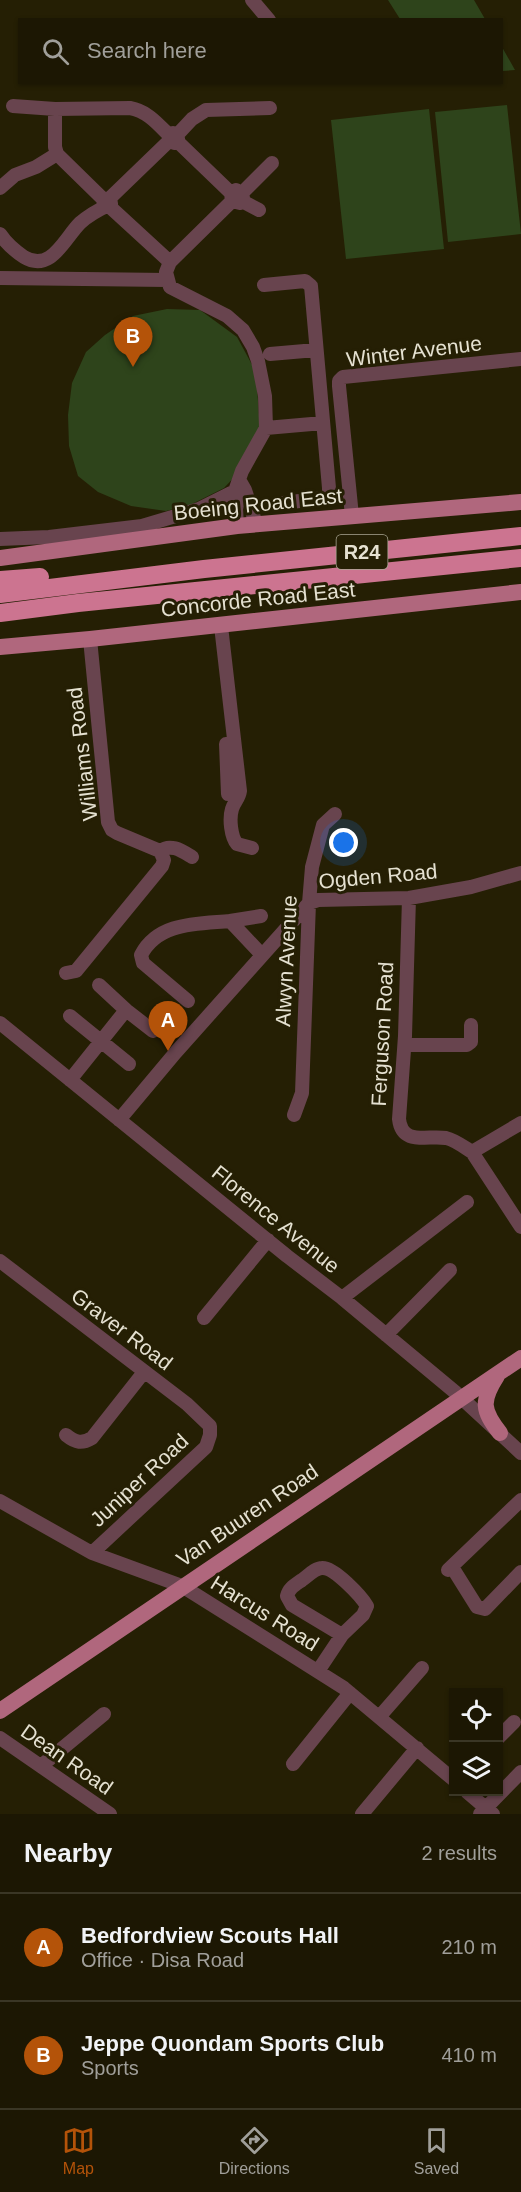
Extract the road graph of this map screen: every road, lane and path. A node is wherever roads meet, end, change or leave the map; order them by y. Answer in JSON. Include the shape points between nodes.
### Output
{"nodes":[{"id":1,"x":252,"y":0,"type":"edge"},
{"id":2,"x":267,"y":18,"type":"edge"},
{"id":3,"x":13,"y":106,"type":"dead end"},
{"id":4,"x":55,"y":108,"type":"junction"},
{"id":5,"x":270,"y":108,"type":"dead end"},
{"id":6,"x":173,"y":138,"type":"junction"},
{"id":7,"x":57,"y":154,"type":"junction"},
{"id":8,"x":272,"y":163,"type":"dead end"},
{"id":9,"x":0,"y":188,"type":"edge"},
{"id":10,"x":237,"y":197,"type":"junction"},
{"id":11,"x":107,"y":202,"type":"junction"},
{"id":12,"x":259,"y":210,"type":"dead end"},
{"id":13,"x":0,"y":234,"type":"edge"},
{"id":14,"x":170,"y":262,"type":"junction"},
{"id":15,"x":0,"y":278,"type":"edge"},
{"id":16,"x":167,"y":280,"type":"junction"},
{"id":17,"x":264,"y":285,"type":"dead end"},
{"id":18,"x":316,"y":350,"type":"junction"},
{"id":19,"x":270,"y":354,"type":"dead end"},
{"id":20,"x":521,"y":359,"type":"edge"},
{"id":21,"x":322,"y":423,"type":"junction"},
{"id":22,"x":266,"y":428,"type":"junction"},
{"id":23,"x":240,"y":488,"type":"junction"},
{"id":24,"x":521,"y":502,"type":"edge"},
{"id":25,"x":283,"y":503,"type":"dead end"},
{"id":26,"x":352,"y":516,"type":"junction"},
{"id":27,"x":256,"y":524,"type":"junction"},
{"id":28,"x":237,"y":526,"type":"junction"},
{"id":29,"x":521,"y":536,"type":"edge"},
{"id":30,"x":0,"y":539,"type":"edge"},
{"id":31,"x":0,"y":558,"type":"edge"},
{"id":32,"x":521,"y":558,"type":"edge"},
{"id":33,"x":204,"y":569,"type":"junction"},
{"id":34,"x":0,"y":580,"type":"edge"},
{"id":35,"x":255,"y":586,"type":"junction"},
{"id":36,"x":521,"y":592,"type":"edge"},
{"id":37,"x":0,"y":594,"type":"edge"},
{"id":38,"x":0,"y":613,"type":"edge"},
{"id":39,"x":0,"y":625,"type":"edge"},
{"id":40,"x":221,"y":626,"type":"junction"},
{"id":41,"x":90,"y":639,"type":"junction"},
{"id":42,"x":0,"y":647,"type":"edge"},
{"id":43,"x":233,"y":736,"type":"junction"},
{"id":44,"x":228,"y":794,"type":"dead end"},
{"id":45,"x":335,"y":814,"type":"dead end"},
{"id":46,"x":252,"y":848,"type":"dead end"},
{"id":47,"x":160,"y":851,"type":"junction"},
{"id":48,"x":192,"y":857,"type":"dead end"},
{"id":49,"x":521,"y":873,"type":"edge"},
{"id":50,"x":408,"y":898,"type":"junction"},
{"id":51,"x":309,"y":903,"type":"junction"},
{"id":52,"x":261,"y":916,"type":"dead end"},
{"id":53,"x":230,"y":921,"type":"junction"},
{"id":54,"x":262,"y":955,"type":"junction"},
{"id":55,"x":66,"y":973,"type":"dead end"},
{"id":56,"x":99,"y":985,"type":"dead end"},
{"id":57,"x":188,"y":1001,"type":"dead end"},
{"id":58,"x":126,"y":1011,"type":"junction"},
{"id":59,"x":70,"y":1016,"type":"dead end"},
{"id":60,"x":0,"y":1023,"type":"edge"},
{"id":61,"x":471,"y":1024,"type":"dead end"},
{"id":62,"x":153,"y":1031,"type":"dead end"},
{"id":63,"x":100,"y":1042,"type":"junction"},
{"id":64,"x":405,"y":1045,"type":"junction"},
{"id":65,"x":129,"y":1064,"type":"dead end"},
{"id":66,"x":70,"y":1080,"type":"junction"},
{"id":67,"x":294,"y":1115,"type":"dead end"},
{"id":68,"x":119,"y":1120,"type":"junction"},
{"id":69,"x":521,"y":1123,"type":"edge"},
{"id":70,"x":472,"y":1152,"type":"junction"},
{"id":71,"x":467,"y":1202,"type":"dead end"},
{"id":72,"x":520,"y":1225,"type":"edge"},
{"id":73,"x":268,"y":1240,"type":"junction"},
{"id":74,"x":0,"y":1261,"type":"edge"},
{"id":75,"x":450,"y":1270,"type":"dead end"},
{"id":76,"x":342,"y":1298,"type":"junction"},
{"id":77,"x":204,"y":1318,"type":"dead end"},
{"id":78,"x":386,"y":1335,"type":"junction"},
{"id":79,"x":521,"y":1358,"type":"edge"},
{"id":80,"x":144,"y":1372,"type":"junction"},
{"id":81,"x":499,"y":1373,"type":"junction"},
{"id":82,"x":462,"y":1398,"type":"junction"},
{"id":83,"x":500,"y":1433,"type":"junction"},
{"id":84,"x":210,"y":1435,"type":"joint"},
{"id":85,"x":66,"y":1436,"type":"dead end"},
{"id":86,"x":521,"y":1453,"type":"edge"},
{"id":87,"x":521,"y":1500,"type":"edge"},
{"id":88,"x":0,"y":1501,"type":"edge"},
{"id":89,"x":92,"y":1553,"type":"junction"},
{"id":90,"x":521,"y":1572,"type":"edge"},
{"id":91,"x":182,"y":1586,"type":"junction"},
{"id":92,"x":338,"y":1633,"type":"junction"},
{"id":93,"x":422,"y":1668,"type":"dead end"},
{"id":94,"x":314,"y":1669,"type":"junction"},
{"id":95,"x":350,"y":1693,"type":"junction"},
{"id":96,"x":0,"y":1711,"type":"edge"},
{"id":97,"x":104,"y":1714,"type":"dead end"},
{"id":98,"x":380,"y":1716,"type":"junction"},
{"id":99,"x":514,"y":1722,"type":"dead end"},
{"id":100,"x":503,"y":1733,"type":"edge"},
{"id":101,"x":0,"y":1738,"type":"edge"},
{"id":102,"x":417,"y":1748,"type":"junction"},
{"id":103,"x":292,"y":1764,"type":"dead end"},
{"id":104,"x":41,"y":1766,"type":"junction"},
{"id":105,"x":521,"y":1772,"type":"edge"},
{"id":106,"x":449,"y":1776,"type":"edge"},
{"id":107,"x":472,"y":1796,"type":"edge"},
{"id":108,"x":486,"y":1812,"type":"edge"},
{"id":109,"x":110,"y":1814,"type":"edge"},
{"id":110,"x":362,"y":1814,"type":"edge"}],
"edges":[{"from":1,"to":2,"type":"street"},
{"from":3,"to":4,"type":"street"},
{"from":4,"to":6,"type":"street","via":[[137,109]]},
{"from":4,"to":7,"type":"street"},
{"from":5,"to":6,"type":"street","via":[[206,110]]},
{"from":6,"to":10,"type":"street"},
{"from":6,"to":11,"type":"street"},
{"from":7,"to":9,"type":"street","via":[[15,175]]},
{"from":7,"to":11,"type":"street"},
{"from":8,"to":10,"type":"street"},
{"from":10,"to":12,"type":"street"},
{"from":10,"to":14,"type":"street"},
{"from":11,"to":13,"type":"street","via":[[78,225],[46,260],[24,257]]},
{"from":11,"to":14,"type":"street"},
{"from":14,"to":16,"type":"street"},
{"from":15,"to":16,"type":"street"},
{"from":16,"to":22,"type":"street","via":[[170,287],[226,316],[243,330],[258,361]]},
{"from":17,"to":18,"type":"street","via":[[309,283]]},
{"from":18,"to":19,"type":"street"},
{"from":18,"to":21,"type":"street"},
{"from":20,"to":26,"type":"street","name":"Winter Avenue","via":[[343,377],[339,386]]},
{"from":21,"to":22,"type":"street"},
{"from":21,"to":25,"type":"street","via":[[329,493],[318,500]]},
{"from":22,"to":23,"type":"street","via":[[242,471]]},
{"from":23,"to":27,"type":"street"},
{"from":23,"to":28,"type":"street"},
{"from":23,"to":30,"type":"street","via":[[199,509],[142,526]]},
{"from":24,"to":26,"type":"main road","name":"Boeing Road East"},
{"from":26,"to":27,"type":"main road","name":"Boeing Road East"},
{"from":27,"to":28,"type":"main road","name":"Boeing Road East"},
{"from":28,"to":31,"type":"main road","name":"Boeing Road East"},
{"from":29,"to":33,"type":"highway","number":"R24"},
{"from":32,"to":35,"type":"highway","number":"R24"},
{"from":33,"to":34,"type":"highway"},
{"from":33,"to":37,"type":"highway","number":"R24"},
{"from":35,"to":38,"type":"highway","number":"R24"},
{"from":35,"to":39,"type":"highway"},
{"from":36,"to":40,"type":"main road","name":"Concorde Road East"},
{"from":40,"to":41,"type":"main road","name":"Concorde Road East"},
{"from":40,"to":43,"type":"street"},
{"from":41,"to":42,"type":"main road","name":"Concorde Road East"},
{"from":41,"to":47,"type":"street","name":"Williams Road","via":[[108,822],[117,833]]},
{"from":43,"to":44,"type":"street","via":[[226,744]]},
{"from":43,"to":46,"type":"street","via":[[240,791],[232,808],[232,834],[237,844]]},
{"from":45,"to":51,"type":"street","name":"Alwyn Avenue","via":[[323,825],[312,867]]},
{"from":47,"to":48,"type":"street","name":"Williams Road","via":[[165,847],[176,848]]},
{"from":47,"to":55,"type":"street","via":[[164,856],[162,866],[76,971]]},
{"from":49,"to":50,"type":"street","name":"Ogden Road"},
{"from":50,"to":51,"type":"street","name":"Ogden Road"},
{"from":50,"to":64,"type":"street","name":"Ferguson Road"},
{"from":51,"to":54,"type":"street"},
{"from":51,"to":67,"type":"street","name":"Alwyn Avenue","via":[[302,1093]]},
{"from":52,"to":53,"type":"street"},
{"from":53,"to":54,"type":"street"},
{"from":53,"to":57,"type":"street","via":[[165,931],[141,955],[143,963]]},
{"from":54,"to":68,"type":"street"},
{"from":56,"to":58,"type":"street"},
{"from":58,"to":62,"type":"street"},
{"from":58,"to":63,"type":"street"},
{"from":59,"to":63,"type":"street"},
{"from":60,"to":66,"type":"street","name":"Florence Avenue"},
{"from":61,"to":64,"type":"street","via":[[468,1045]]},
{"from":63,"to":65,"type":"street"},
{"from":63,"to":66,"type":"street"},
{"from":64,"to":70,"type":"street","name":"Ferguson Road","via":[[401,1130],[408,1136],[448,1138]]},
{"from":66,"to":68,"type":"street","name":"Florence Avenue"},
{"from":68,"to":73,"type":"street","name":"Florence Avenue"},
{"from":69,"to":70,"type":"street"},
{"from":70,"to":72,"type":"street","name":"Ferguson Road"},
{"from":71,"to":76,"type":"street"},
{"from":73,"to":76,"type":"street","name":"Florence Avenue"},
{"from":73,"to":77,"type":"street"},
{"from":74,"to":80,"type":"street","name":"Graver Road"},
{"from":75,"to":78,"type":"street"},
{"from":76,"to":78,"type":"street","name":"Florence Avenue"},
{"from":78,"to":82,"type":"street","name":"Florence Avenue"},
{"from":79,"to":81,"type":"main road","name":"Van Buuren Road"},
{"from":80,"to":84,"type":"street","name":"Graver Road","via":[[208,1422]]},
{"from":80,"to":85,"type":"street","via":[[92,1438],[85,1443]]},
{"from":81,"to":82,"type":"main road","name":"Van Buuren Road"},
{"from":81,"to":83,"type":"main road","via":[[485,1401],[486,1413]]},
{"from":82,"to":83,"type":"street","name":"Florence Avenue"},
{"from":82,"to":91,"type":"main road","name":"Van Buuren Road"},
{"from":83,"to":86,"type":"street","name":"Florence Avenue"},
{"from":84,"to":89,"type":"street","name":"Juniper Road","via":[[206,1447]]},
{"from":87,"to":90,"type":"street","via":[[450,1568],[481,1609]]},
{"from":88,"to":89,"type":"street","name":"Harcus Road"},
{"from":89,"to":91,"type":"street","name":"Harcus Road"},
{"from":91,"to":94,"type":"street","name":"Harcus Road"},
{"from":91,"to":96,"type":"main road","name":"Van Buuren Road"},
{"from":92,"to":92,"type":"street","via":[[363,1615],[367,1606],[330,1569],[317,1569],[289,1589],[287,1596],[292,1605]]},
{"from":92,"to":94,"type":"street"},
{"from":93,"to":98,"type":"street"},
{"from":94,"to":95,"type":"street","name":"Harcus Road"},
{"from":95,"to":98,"type":"street","name":"Harcus Road"},
{"from":95,"to":103,"type":"street"},
{"from":97,"to":104,"type":"street"},
{"from":98,"to":102,"type":"street","name":"Harcus Road"},
{"from":99,"to":100,"type":"street"},
{"from":101,"to":104,"type":"street","name":"Dean Road"},
{"from":102,"to":106,"type":"street","name":"Harcus Road"},
{"from":102,"to":110,"type":"street"},
{"from":104,"to":109,"type":"street","name":"Dean Road"},
{"from":105,"to":108,"type":"street"},
{"from":107,"to":108,"type":"street"}]}
